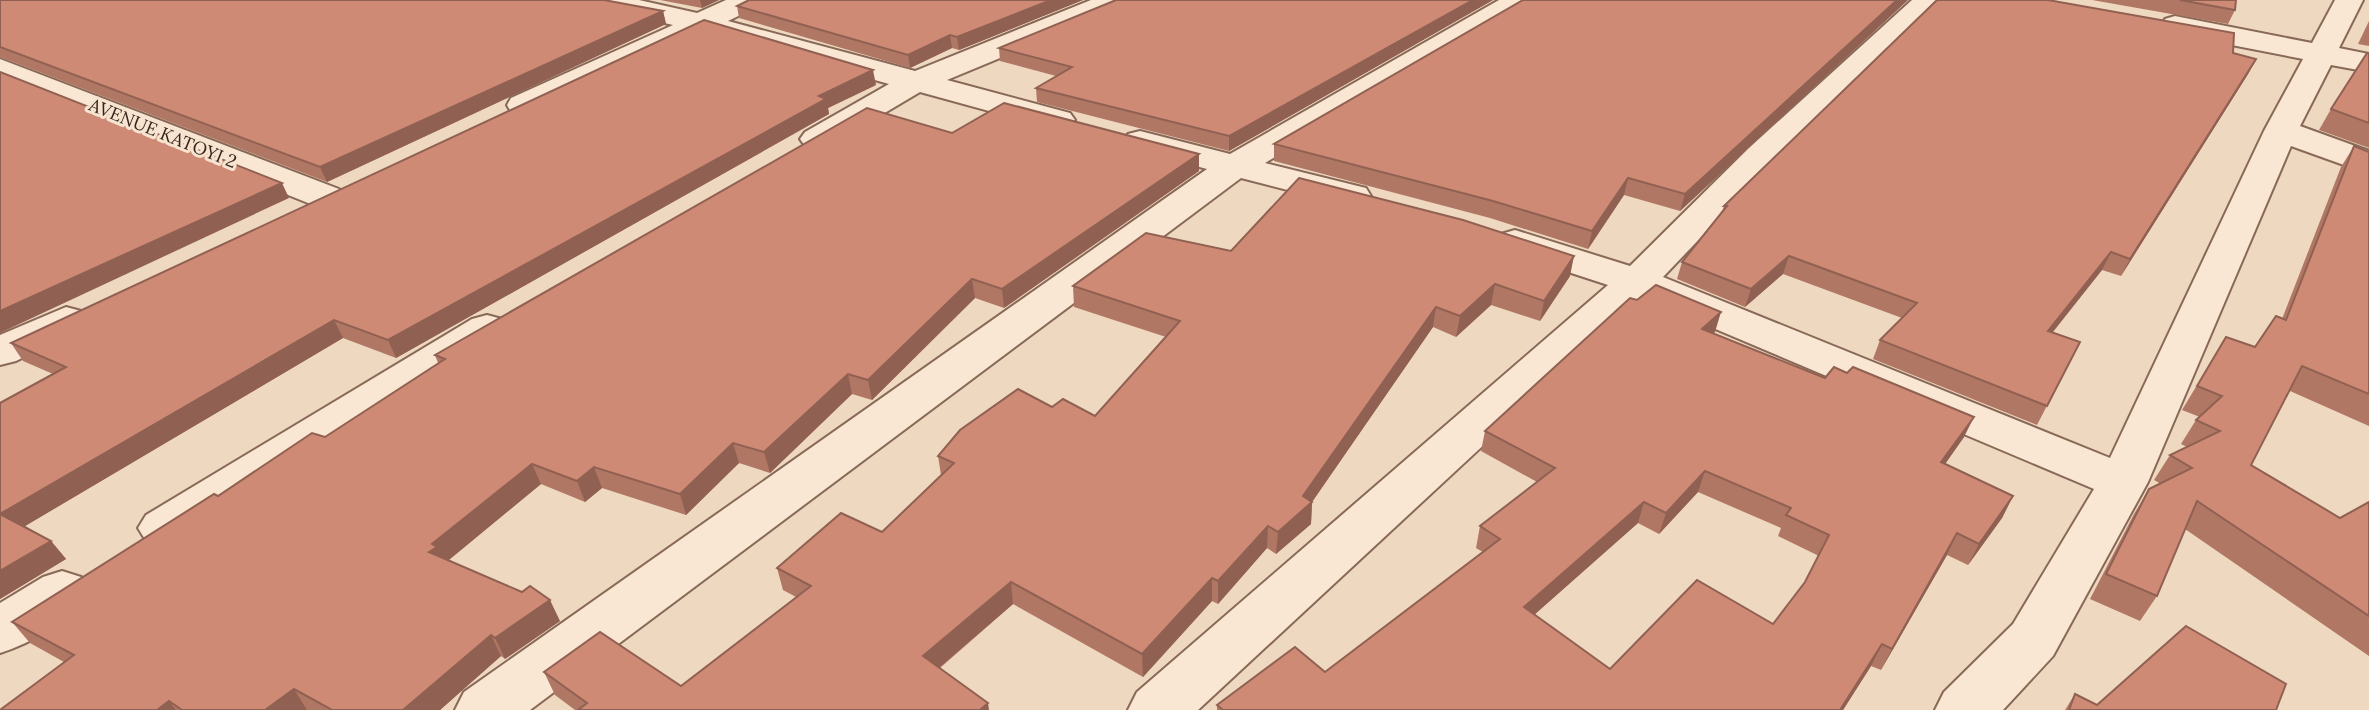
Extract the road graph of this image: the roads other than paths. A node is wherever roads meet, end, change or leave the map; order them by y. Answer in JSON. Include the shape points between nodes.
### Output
{"nodes":[{"id":1,"x":600,"y":0,"type":"edge"},
{"id":2,"x":749,"y":0,"type":"edge"},
{"id":3,"x":1115,"y":0,"type":"edge"},
{"id":4,"x":1519,"y":0,"type":"edge"},
{"id":5,"x":1928,"y":0,"type":"edge"},
{"id":6,"x":2349,"y":0,"type":"edge"},
{"id":7,"x":703,"y":20,"type":"junction"},
{"id":8,"x":2145,"y":20,"type":"edge"},
{"id":9,"x":2324,"y":52,"type":"junction"},
{"id":10,"x":2369,"y":63,"type":"edge"},
{"id":11,"x":0,"y":68,"type":"edge"},
{"id":12,"x":913,"y":83,"type":"junction"},
{"id":13,"x":494,"y":118,"type":"edge"},
{"id":14,"x":2281,"y":131,"type":"junction"},
{"id":15,"x":790,"y":154,"type":"edge"},
{"id":16,"x":2369,"y":163,"type":"edge"},
{"id":17,"x":1236,"y":165,"type":"junction"},
{"id":18,"x":1381,"y":204,"type":"edge"},
{"id":19,"x":283,"y":217,"type":"edge"},
{"id":20,"x":1475,"y":229,"type":"edge"},
{"id":21,"x":1637,"y":281,"type":"junction"},
{"id":22,"x":99,"y":305,"type":"edge"},
{"id":23,"x":517,"y":311,"type":"edge"},
{"id":24,"x":0,"y":352,"type":"edge"},
{"id":25,"x":2123,"y":482,"type":"junction"},
{"id":26,"x":135,"y":546,"type":"edge"},
{"id":27,"x":95,"y":572,"type":"edge"},
{"id":28,"x":0,"y":631,"type":"edge"},
{"id":29,"x":485,"y":710,"type":"edge"},
{"id":30,"x":1158,"y":710,"type":"edge"},
{"id":31,"x":1965,"y":710,"type":"edge"}],
"edges":[{"from":1,"to":7,"type":"street"},
{"from":2,"to":7,"type":"street"},
{"from":3,"to":12,"type":"street"},
{"from":4,"to":17,"type":"street"},
{"from":5,"to":21,"type":"street","via":[[1761,155]]},
{"from":6,"to":9,"type":"street"},
{"from":7,"to":12,"type":"street"},
{"from":7,"to":13,"type":"street"},
{"from":8,"to":9,"type":"street"},
{"from":9,"to":10,"type":"street"},
{"from":9,"to":14,"type":"street"},
{"from":11,"to":19,"type":"street","name":"AVENUE KATOYI 2","via":[[340,190]]},
{"from":12,"to":15,"type":"street"},
{"from":12,"to":17,"type":"street"},
{"from":14,"to":16,"type":"street"},
{"from":14,"to":25,"type":"street"},
{"from":17,"to":18,"type":"street"},
{"from":17,"to":29,"type":"street"},
{"from":20,"to":21,"type":"street"},
{"from":21,"to":25,"type":"street"},
{"from":21,"to":30,"type":"street"},
{"from":22,"to":24,"type":"street"},
{"from":23,"to":26,"type":"street"},
{"from":25,"to":31,"type":"street","via":[[2033,640]]},
{"from":27,"to":28,"type":"street"}]}
